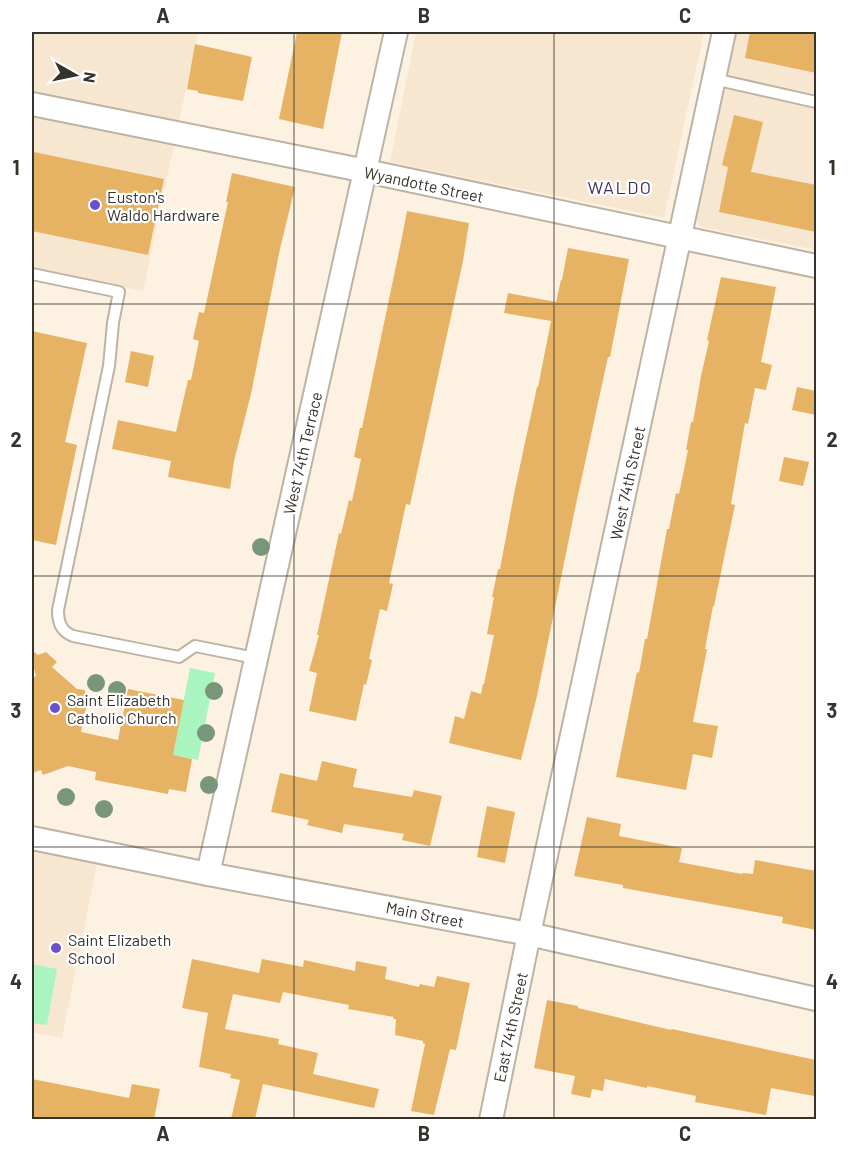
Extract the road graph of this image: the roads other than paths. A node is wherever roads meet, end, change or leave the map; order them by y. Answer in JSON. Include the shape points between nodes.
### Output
{"nodes":[{"id":1,"x":396,"y":32,"type":"edge"},
{"id":2,"x":724,"y":32,"type":"edge"},
{"id":3,"x":714,"y":79,"type":"junction"},
{"id":4,"x":816,"y":102,"type":"edge"},
{"id":5,"x":32,"y":104,"type":"edge"},
{"id":6,"x":366,"y":171,"type":"junction"},
{"id":7,"x":680,"y":238,"type":"junction"},
{"id":8,"x":816,"y":266,"type":"edge"},
{"id":9,"x":32,"y":274,"type":"edge"},
{"id":10,"x":255,"y":658,"type":"junction"},
{"id":11,"x":32,"y":838,"type":"edge"},
{"id":12,"x":208,"y":874,"type":"junction"},
{"id":13,"x":530,"y":934,"type":"junction"},
{"id":14,"x":816,"y":999,"type":"edge"},
{"id":15,"x":491,"y":1119,"type":"edge"}],
"edges":[{"from":1,"to":6,"type":"street","name":"West 74th Terrace"},
{"from":2,"to":3,"type":"street","name":"West 74th Street"},
{"from":3,"to":4,"type":"lane"},
{"from":3,"to":7,"type":"street","name":"West 74th Street"},
{"from":5,"to":6,"type":"street","name":"Wyandotte Street"},
{"from":6,"to":7,"type":"street","name":"Wyandotte Street"},
{"from":6,"to":10,"type":"street","name":"West 74th Terrace"},
{"from":7,"to":8,"type":"street","name":"Wyandotte Street"},
{"from":7,"to":13,"type":"street","name":"West 74th Street"},
{"from":9,"to":10,"type":"lane","via":[[119,292],[109,366],[58,610],[60,626],[73,636],[179,657],[195,646]]},
{"from":10,"to":12,"type":"street","name":"West 74th Terrace"},
{"from":11,"to":12,"type":"street","name":"Main Street"},
{"from":12,"to":13,"type":"street","name":"Main Street"},
{"from":13,"to":14,"type":"street","name":"Main Street"},
{"from":13,"to":15,"type":"street","name":"East 74th Street"}]}
